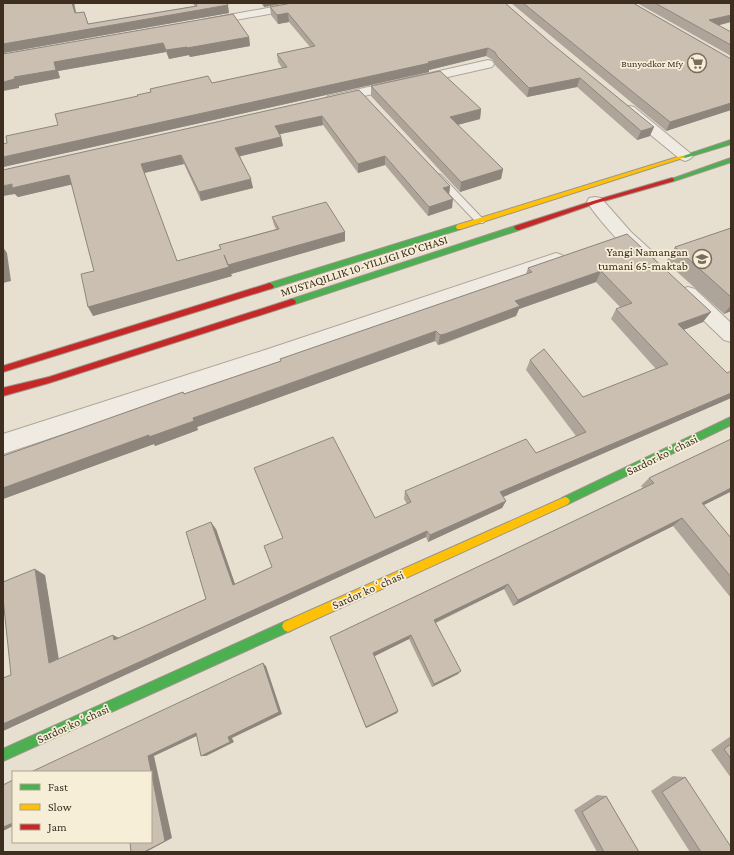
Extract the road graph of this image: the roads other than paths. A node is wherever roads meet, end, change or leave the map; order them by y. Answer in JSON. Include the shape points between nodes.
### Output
{"nodes":[{"id":1,"x":314,"y":3,"type":"edge"},
{"id":2,"x":198,"y":24,"type":"edge"},
{"id":3,"x":488,"y":64,"type":"dead end"},
{"id":4,"x":322,"y":102,"type":"edge"},
{"id":5,"x":620,"y":103,"type":"edge"},
{"id":6,"x":731,"y":142,"type":"edge"},
{"id":7,"x":686,"y":156,"type":"junction"},
{"id":8,"x":731,"y":160,"type":"edge"},
{"id":9,"x":431,"y":169,"type":"edge"},
{"id":10,"x":594,"y":202,"type":"junction"},
{"id":11,"x":480,"y":221,"type":"junction"},
{"id":12,"x":625,"y":236,"type":"junction"},
{"id":13,"x":603,"y":244,"type":"edge"},
{"id":14,"x":573,"y":254,"type":"edge"},
{"id":15,"x":659,"y":267,"type":"edge"},
{"id":16,"x":675,"y":283,"type":"edge"},
{"id":17,"x":731,"y":334,"type":"edge"},
{"id":18,"x":3,"y":369,"type":"edge"},
{"id":19,"x":3,"y":392,"type":"edge"},
{"id":20,"x":731,"y":422,"type":"edge"},
{"id":21,"x":3,"y":444,"type":"edge"},
{"id":22,"x":3,"y":755,"type":"edge"}],
"edges":[{"from":1,"to":2,"type":"street"},
{"from":3,"to":4,"type":"street","via":[[364,96]]},
{"from":5,"to":7,"type":"street"},
{"from":6,"to":7,"type":"main road","name":"MUSTAQILLIK 10-YILLIGI KO'CHASI"},
{"from":7,"to":11,"type":"main road","name":"MUSTAQILLIK 10-YILLIGI KO'CHASI"},
{"from":8,"to":10,"type":"main road","name":"MUSTAQILLIK 10-YILLIGI KO'CHASI","via":[[676,179]]},
{"from":9,"to":11,"type":"lane"},
{"from":10,"to":12,"type":"street"},
{"from":10,"to":19,"type":"main road","name":"MUSTAQILLIK 10-YILLIGI KO'CHASI","via":[[222,325]]},
{"from":11,"to":18,"type":"main road","name":"MUSTAQILLIK 10-YILLIGI KO'CHASI"},
{"from":12,"to":13,"type":"street"},
{"from":12,"to":15,"type":"street"},
{"from":14,"to":21,"type":"street"},
{"from":16,"to":17,"type":"street"},
{"from":20,"to":22,"type":"main road","name":"Sardor koʻchasi","via":[[608,481]]}]}
